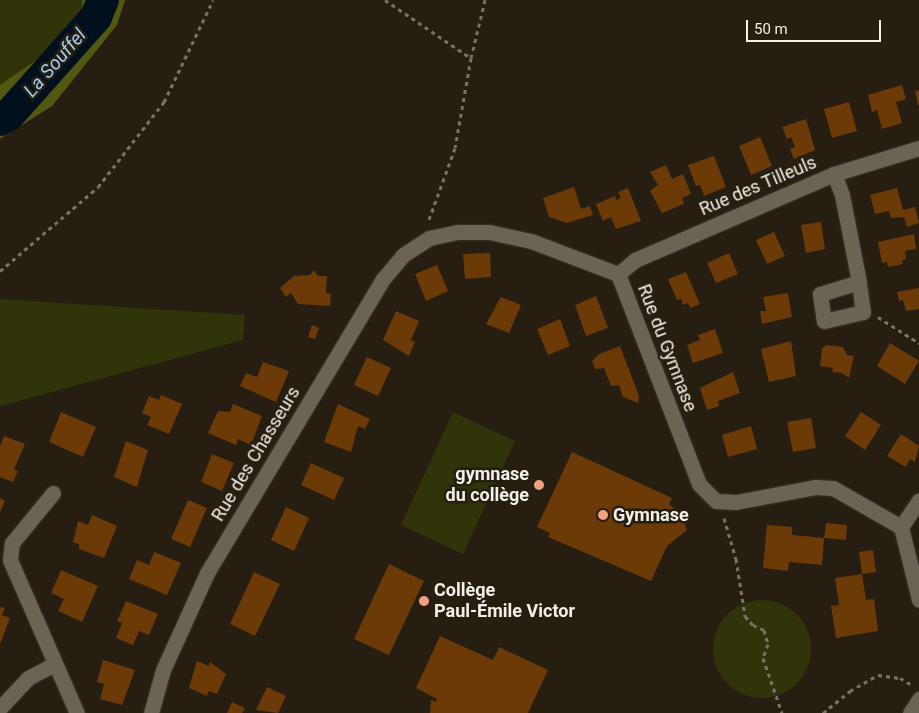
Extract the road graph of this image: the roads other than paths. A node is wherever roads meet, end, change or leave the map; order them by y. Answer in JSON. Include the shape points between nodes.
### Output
{"nodes":[{"id":1,"x":919,"y":148,"type":"edge"},
{"id":2,"x":834,"y":174,"type":"junction"},
{"id":3,"x":429,"y":238,"type":"joint"},
{"id":4,"x":618,"y":274,"type":"junction"},
{"id":5,"x":859,"y":282,"type":"junction"},
{"id":6,"x":53,"y":493,"type":"dead end"},
{"id":7,"x":919,"y":500,"type":"edge"},
{"id":8,"x":901,"y":527,"type":"junction"},
{"id":9,"x":919,"y":600,"type":"edge"},
{"id":10,"x":54,"y":664,"type":"junction"},
{"id":11,"x":919,"y":699,"type":"edge"},
{"id":12,"x":0,"y":708,"type":"edge"},
{"id":13,"x":78,"y":713,"type":"edge"},
{"id":14,"x":152,"y":713,"type":"edge"},
{"id":15,"x":910,"y":713,"type":"edge"}],
"edges":[{"from":1,"to":2,"type":"street","name":"Rue des Tilleuls"},
{"from":2,"to":4,"type":"street","name":"Rue des Tilleuls","via":[[635,260]]},
{"from":2,"to":5,"type":"street","via":[[842,195]]},
{"from":3,"to":4,"type":"street","name":"Rue du Gymnase","via":[[458,232],[490,232],[531,241]]},
{"from":3,"to":14,"type":"street","name":"Rue des Chasseurs","via":[[403,254],[382,279],[207,573],[163,670]]},
{"from":4,"to":8,"type":"street","name":"Rue du Gymnase","via":[[699,484],[716,501],[736,502],[815,488],[833,488]]},
{"from":5,"to":5,"type":"street","via":[[820,294],[824,322],[863,312]]},
{"from":6,"to":10,"type":"street","via":[[12,543],[10,560]]},
{"from":7,"to":8,"type":"street"},
{"from":8,"to":9,"type":"street"},
{"from":10,"to":12,"type":"street","via":[[28,678]]},
{"from":10,"to":13,"type":"street"},
{"from":11,"to":15,"type":"street"}]}
